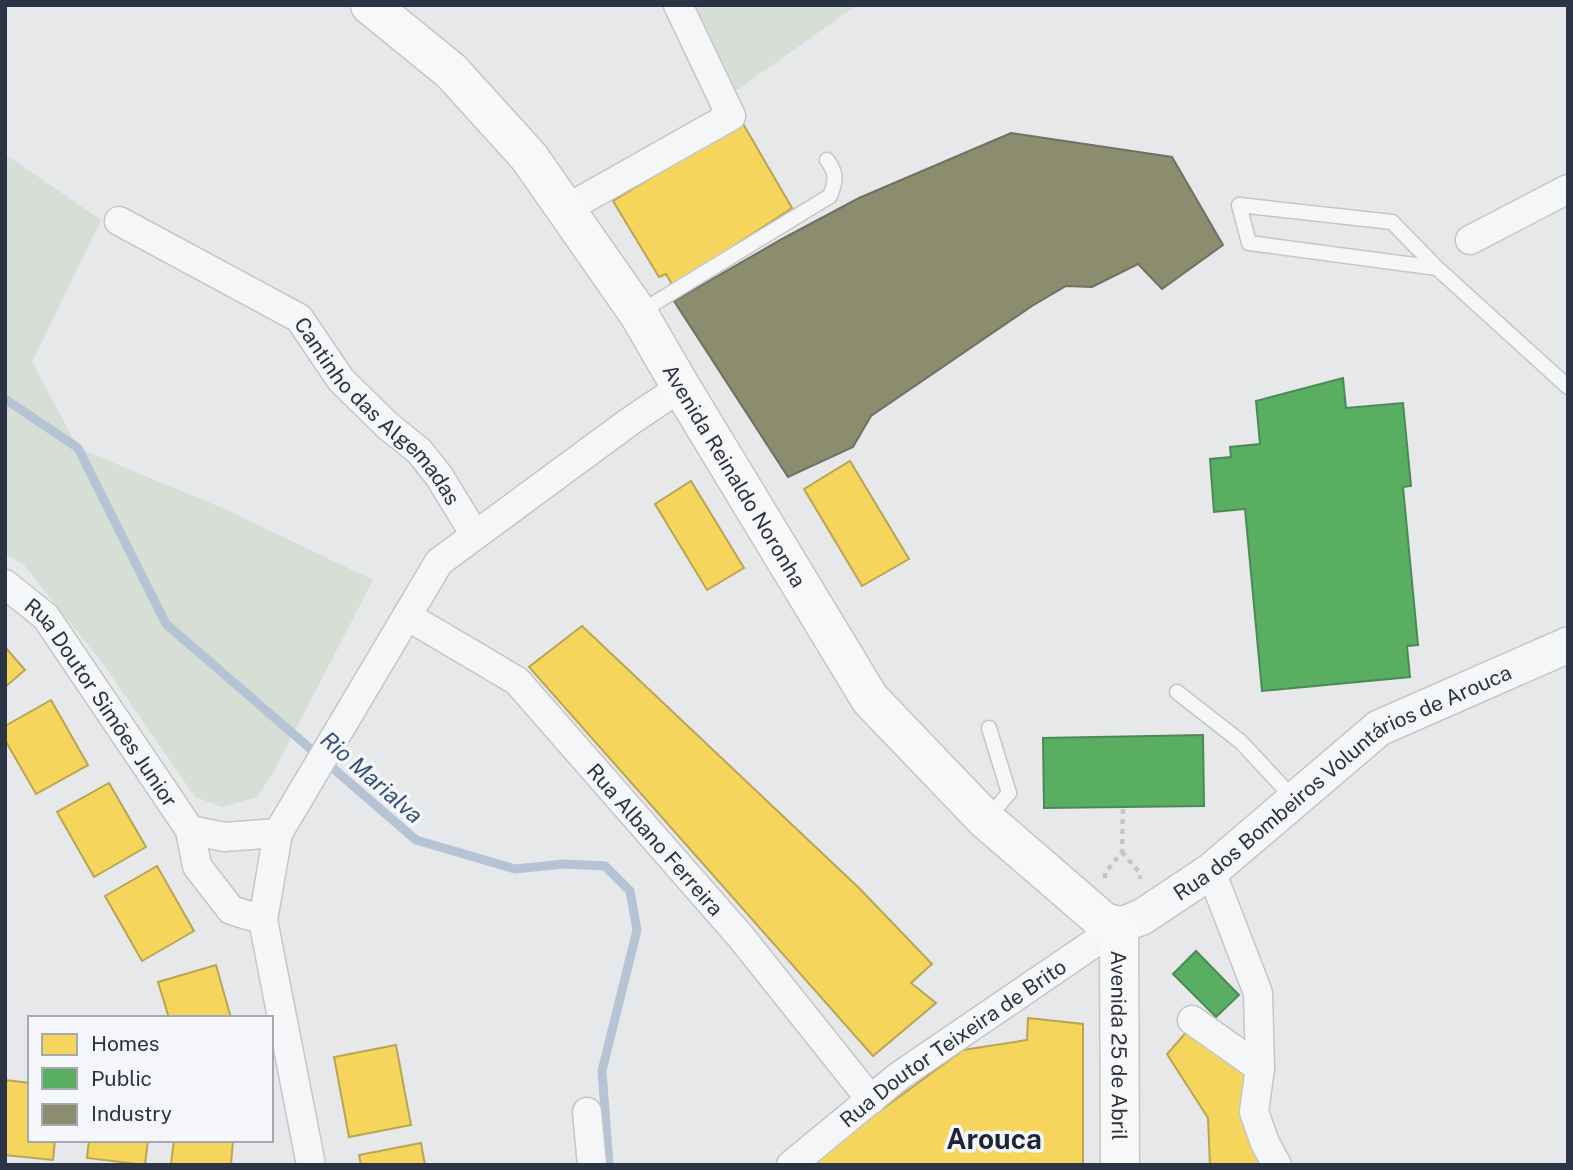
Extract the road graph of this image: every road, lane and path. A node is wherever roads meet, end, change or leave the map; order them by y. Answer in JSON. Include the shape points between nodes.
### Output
{"nodes":[{"id":1,"x":678,"y":5,"type":"edge"},
{"id":2,"x":376,"y":7,"type":"edge"},
{"id":3,"x":827,"y":160,"type":"dead end"},
{"id":4,"x":1568,"y":189,"type":"edge"},
{"id":5,"x":566,"y":209,"type":"junction"},
{"id":6,"x":118,"y":221,"type":"dead end"},
{"id":7,"x":1470,"y":240,"type":"dead end"},
{"id":8,"x":1437,"y":268,"type":"junction"},
{"id":9,"x":638,"y":313,"type":"junction"},
{"id":10,"x":681,"y":387,"type":"junction"},
{"id":11,"x":1568,"y":387,"type":"edge"},
{"id":12,"x":475,"y":535,"type":"junction"},
{"id":13,"x":5,"y":584,"type":"edge"},
{"id":14,"x":407,"y":616,"type":"junction"},
{"id":15,"x":1568,"y":645,"type":"edge"},
{"id":16,"x":1177,"y":692,"type":"dead end"},
{"id":17,"x":989,"y":728,"type":"dead end"},
{"id":18,"x":1294,"y":800,"type":"junction"},
{"id":19,"x":1123,"y":807,"type":"dead end"},
{"id":20,"x":986,"y":820,"type":"junction"},
{"id":21,"x":190,"y":830,"type":"junction"},
{"id":22,"x":278,"y":833,"type":"junction"},
{"id":23,"x":1122,"y":852,"type":"junction"},
{"id":24,"x":1211,"y":871,"type":"junction"},
{"id":25,"x":1105,"y":873,"type":"dead end"},
{"id":26,"x":1140,"y":873,"type":"dead end"},
{"id":27,"x":262,"y":920,"type":"junction"},
{"id":28,"x":1119,"y":926,"type":"junction"},
{"id":29,"x":1192,"y":1020,"type":"dead end"},
{"id":30,"x":1260,"y":1068,"type":"junction"},
{"id":31,"x":871,"y":1100,"type":"junction"},
{"id":32,"x":587,"y":1112,"type":"dead end"},
{"id":33,"x":311,"y":1165,"type":"edge"},
{"id":34,"x":592,"y":1165,"type":"edge"},
{"id":35,"x":791,"y":1165,"type":"edge"},
{"id":36,"x":1120,"y":1165,"type":"edge"},
{"id":37,"x":1277,"y":1165,"type":"edge"}],
"edges":[{"from":1,"to":5,"type":"street","via":[[731,116]]},
{"from":2,"to":5,"type":"main road","name":"Avenida Reinaldo Noronha","via":[[451,71],[529,157]]},
{"from":3,"to":9,"type":"lane","via":[[835,182],[830,196]]},
{"from":4,"to":7,"type":"street"},
{"from":5,"to":9,"type":"main road","name":"Avenida Reinaldo Noronha"},
{"from":6,"to":12,"type":"street","name":"Cantinho das Algemadas","via":[[299,318],[341,380],[433,468]]},
{"from":8,"to":8,"type":"lane","via":[[1249,243],[1239,205],[1392,222]]},
{"from":8,"to":11,"type":"lane"},
{"from":9,"to":10,"type":"main road","name":"Avenida Reinaldo Noronha"},
{"from":10,"to":12,"type":"street"},
{"from":10,"to":20,"type":"main road","name":"Avenida Reinaldo Noronha","via":[[870,699]]},
{"from":12,"to":14,"type":"street","via":[[439,562]]},
{"from":13,"to":21,"type":"street","name":"Rua Doutor Simões Junior","via":[[46,617]]},
{"from":14,"to":22,"type":"street"},
{"from":14,"to":31,"type":"street","name":"Rua Albano Ferreira","via":[[517,681],[741,937]]},
{"from":15,"to":18,"type":"street","name":"Rua dos Bombeiros Voluntários de Arouca","via":[[1379,728]]},
{"from":16,"to":18,"type":"lane","via":[[1241,742]]},
{"from":17,"to":20,"type":"lane","via":[[1009,793]]},
{"from":18,"to":24,"type":"street","name":"Rua dos Bombeiros Voluntários de Arouca"},
{"from":19,"to":23,"type":"path"},
{"from":20,"to":28,"type":"main road","name":"Avenida Reinaldo Noronha","via":[[1104,922]]},
{"from":21,"to":22,"type":"street","name":"Rua Doutor Simões Junior","via":[[224,837]]},
{"from":21,"to":27,"type":"street","name":"Rua Doutor Simões Junior","via":[[197,866],[231,910]]},
{"from":22,"to":27,"type":"street"},
{"from":23,"to":25,"type":"path"},
{"from":23,"to":26,"type":"path"},
{"from":24,"to":28,"type":"street","name":"Rua dos Bombeiros Voluntários de Arouca","via":[[1142,917]]},
{"from":24,"to":30,"type":"street","via":[[1258,993]]},
{"from":27,"to":33,"type":"street"},
{"from":28,"to":31,"type":"street","name":"Rua Doutor Teixeira de Brito","via":[[899,1076]]},
{"from":28,"to":36,"type":"main road","name":"Avenida 25 de Abril"},
{"from":29,"to":30,"type":"street"},
{"from":30,"to":37,"type":"street","via":[[1254,1112]]},
{"from":31,"to":35,"type":"street","name":"Rua Doutor Teixeira de Brito"},
{"from":32,"to":34,"type":"street"}]}
